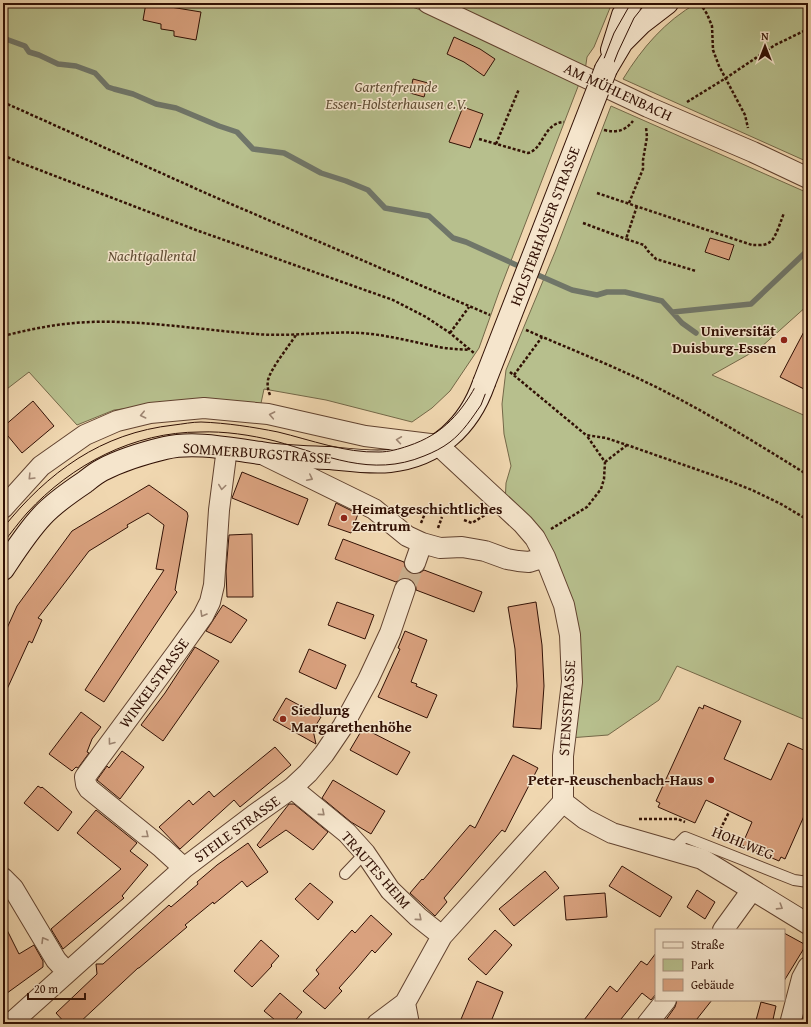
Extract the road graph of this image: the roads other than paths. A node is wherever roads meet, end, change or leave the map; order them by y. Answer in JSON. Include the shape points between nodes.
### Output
{"nodes":[{"id":1,"x":428,"y":3,"type":"edge"},
{"id":2,"x":631,"y":3,"type":"edge"},
{"id":3,"x":667,"y":3,"type":"edge"},
{"id":4,"x":606,"y":69,"type":"junction"},
{"id":5,"x":808,"y":178,"type":"edge"},
{"id":6,"x":484,"y":382,"type":"joint"},
{"id":7,"x":365,"y":436,"type":"junction"},
{"id":8,"x":438,"y":446,"type":"junction"},
{"id":9,"x":227,"y":448,"type":"junction"},
{"id":10,"x":263,"y":454,"type":"junction"},
{"id":11,"x":366,"y":461,"type":"junction"},
{"id":12,"x":3,"y":508,"type":"edge"},
{"id":13,"x":422,"y":543,"type":"junction"},
{"id":14,"x":545,"y":557,"type":"junction"},
{"id":15,"x":415,"y":563,"type":"tunnel mouth"},
{"id":16,"x":3,"y":569,"type":"edge"},
{"id":17,"x":405,"y":589,"type":"tunnel mouth"},
{"id":18,"x":292,"y":788,"type":"junction"},
{"id":19,"x":563,"y":802,"type":"junction"},
{"id":20,"x":672,"y":850,"type":"junction"},
{"id":21,"x":365,"y":853,"type":"junction"},
{"id":22,"x":184,"y":868,"type":"junction"},
{"id":23,"x":345,"y":874,"type":"dead end"},
{"id":24,"x":3,"y":878,"type":"edge"},
{"id":25,"x":808,"y":882,"type":"edge"},
{"id":26,"x":752,"y":890,"type":"junction"},
{"id":27,"x":808,"y":924,"type":"edge"},
{"id":28,"x":724,"y":929,"type":"edge"},
{"id":29,"x":442,"y":936,"type":"junction"},
{"id":30,"x":808,"y":967,"type":"edge"},
{"id":31,"x":67,"y":972,"type":"junction"},
{"id":32,"x":665,"y":1001,"type":"edge"},
{"id":33,"x":405,"y":1004,"type":"junction"},
{"id":34,"x":10,"y":1024,"type":"edge"},
{"id":35,"x":377,"y":1024,"type":"edge"},
{"id":36,"x":409,"y":1024,"type":"edge"},
{"id":37,"x":647,"y":1024,"type":"edge"},
{"id":38,"x":790,"y":1024,"type":"edge"}],
"edges":[{"from":1,"to":5,"type":"street","name":"AM MÜHLENBACH","via":[[666,115]]},
{"from":2,"to":4,"type":"street","name":"HOLSTERHAUSER STRASSE","via":[[623,15]]},
{"from":3,"to":4,"type":"street","name":"HOLSTERHAUSER STRASSE","via":[[622,42]]},
{"from":4,"to":6,"type":"street","name":"HOLSTERHAUSER STRASSE","bridge":true},
{"from":6,"to":8,"type":"street","name":"SOMMERBURGSTRASSE","via":[[472,410],[455,431]]},
{"from":8,"to":7,"type":"street","name":"SOMMERBURGSTRASSE","one_way":true},
{"from":7,"to":11,"type":"street"},
{"from":7,"to":12,"type":"street","name":"SOMMERBURGSTRASSE","one_way":true,"via":[[268,414],[204,408],[150,413],[117,421],[85,435],[41,466]]},
{"from":8,"to":11,"type":"street","name":"SOMMERBURGSTRASSE","via":[[406,458]]},
{"from":8,"to":14,"type":"street","name":"STENSSTRASSE","via":[[523,524]]},
{"from":9,"to":10,"type":"street","name":"SOMMERBURGSTRASSE"},
{"from":9,"to":16,"type":"street","name":"SOMMERBURGSTRASSE","via":[[166,448],[133,457],[102,470],[43,515]]},
{"from":9,"to":22,"type":"street","name":"WINKELSTRASSE","one_way":true,"via":[[219,510],[214,585],[210,602],[169,664],[85,777],[89,789]]},
{"from":10,"to":11,"type":"street","name":"SOMMERBURGSTRASSE"},
{"from":10,"to":13,"type":"street","one_way":true,"via":[[374,509],[407,536]]},
{"from":13,"to":14,"type":"street","via":[[440,548],[462,547],[480,550],[518,561],[529,562]]},
{"from":13,"to":15,"type":"street"},
{"from":14,"to":19,"type":"street","name":"STENSSTRASSE","via":[[564,605],[570,635],[572,682],[563,756]]},
{"from":17,"to":18,"type":"street","name":"STEILE STRASSE","via":[[384,646],[343,726],[324,754]]},
{"from":18,"to":21,"type":"street","name":"TRAUTES HEIM","one_way":true,"via":[[347,833]]},
{"from":18,"to":22,"type":"street","name":"STEILE STRASSE"},
{"from":19,"to":20,"type":"street","via":[[585,819],[612,833]]},
{"from":19,"to":29,"type":"street"},
{"from":20,"to":25,"type":"lane","name":"HOHLWEG","via":[[685,837],[794,880]]},
{"from":20,"to":26,"type":"street","via":[[702,859]]},
{"from":21,"to":23,"type":"lane"},
{"from":21,"to":29,"type":"street","name":"TRAUTES HEIM","one_way":true,"via":[[390,890]]},
{"from":22,"to":31,"type":"street","name":"STEILE STRASSE"},
{"from":31,"to":24,"type":"street","one_way":true,"via":[[56,960],[12,888]]},
{"from":26,"to":27,"type":"street","one_way":true},
{"from":26,"to":28,"type":"street"},
{"from":29,"to":33,"type":"street"},
{"from":30,"to":38,"type":"street","via":[[802,978]]},
{"from":31,"to":34,"type":"street","name":"STEILE STRASSE"},
{"from":32,"to":37,"type":"street"},
{"from":33,"to":35,"type":"street"},
{"from":33,"to":36,"type":"street"}]}
